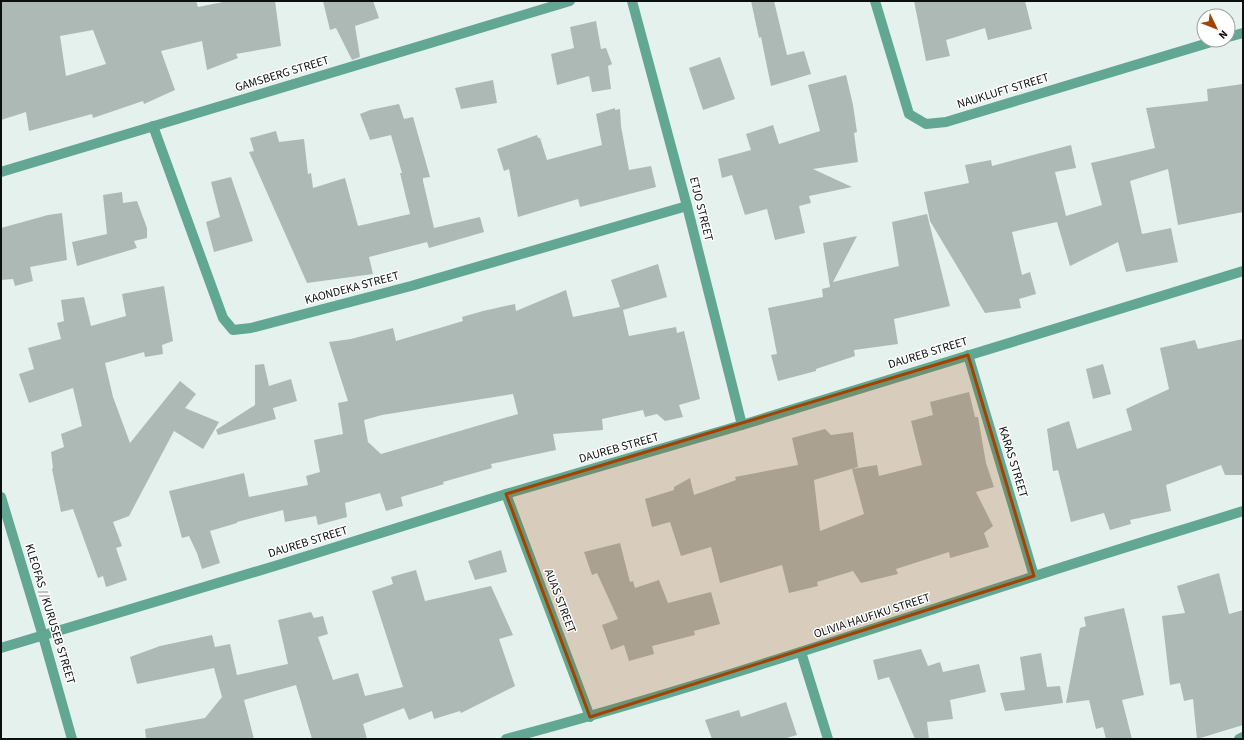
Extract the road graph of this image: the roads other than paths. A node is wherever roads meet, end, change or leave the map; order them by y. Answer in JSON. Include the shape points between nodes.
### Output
{"nodes":[{"id":1,"x":570,"y":1,"type":"edge"},
{"id":2,"x":632,"y":1,"type":"edge"},
{"id":3,"x":875,"y":1,"type":"edge"},
{"id":4,"x":1196,"y":47,"type":"edge"},
{"id":5,"x":153,"y":126,"type":"junction"},
{"id":6,"x":1,"y":172,"type":"edge"},
{"id":7,"x":687,"y":206,"type":"junction"},
{"id":8,"x":1243,"y":270,"type":"edge"},
{"id":9,"x":968,"y":355,"type":"junction"},
{"id":10,"x":742,"y":425,"type":"junction"},
{"id":11,"x":506,"y":494,"type":"junction"},
{"id":12,"x":1,"y":497,"type":"edge"},
{"id":13,"x":1243,"y":511,"type":"edge"},
{"id":14,"x":1034,"y":576,"type":"junction"},
{"id":15,"x":43,"y":636,"type":"junction"},
{"id":16,"x":1,"y":648,"type":"edge"},
{"id":17,"x":801,"y":652,"type":"junction"},
{"id":18,"x":590,"y":717,"type":"junction"},
{"id":19,"x":1243,"y":738,"type":"edge"},
{"id":20,"x":72,"y":739,"type":"edge"},
{"id":21,"x":506,"y":739,"type":"edge"},
{"id":22,"x":828,"y":739,"type":"edge"},
{"id":23,"x":1238,"y":739,"type":"edge"}],
"edges":[{"from":1,"to":5,"type":"street","name":"GAMSBERG STREET"},
{"from":2,"to":7,"type":"street","name":"ETJO STREET"},
{"from":3,"to":4,"type":"street","name":"NAUKLUFT STREET","via":[[909,114],[926,124],[946,122]]},
{"from":5,"to":6,"type":"street","name":"GAMSBERG STREET"},
{"from":5,"to":7,"type":"street","name":"KAONDEKA STREET","via":[[223,318],[234,330],[251,328],[404,288]]},
{"from":7,"to":10,"type":"street","name":"ETJO STREET"},
{"from":8,"to":9,"type":"street","name":"DAUREB STREET"},
{"from":9,"to":10,"type":"street","name":"DAUREB STREET"},
{"from":9,"to":14,"type":"street","name":"KARAS STREET"},
{"from":10,"to":11,"type":"street","name":"DAUREB STREET"},
{"from":11,"to":15,"type":"street","name":"DAUREB STREET"},
{"from":11,"to":18,"type":"street","name":"AUAS STREET"},
{"from":12,"to":15,"type":"street","name":"KLEOFAS //KURUSEB STREET"},
{"from":13,"to":14,"type":"street","name":"OLIVIA HAUFIKU STREET"},
{"from":14,"to":17,"type":"street","name":"OLIVIA HAUFIKU STREET"},
{"from":15,"to":16,"type":"street","name":"DAUREB STREET"},
{"from":15,"to":20,"type":"street","name":"KLEOFAS //KURUSEB STREET"},
{"from":17,"to":18,"type":"street","name":"OLIVIA HAUFIKU STREET"},
{"from":17,"to":22,"type":"street"},
{"from":18,"to":21,"type":"street","name":"OLIVIA HAUFIKU STREET"},
{"from":19,"to":23,"type":"street"}]}
